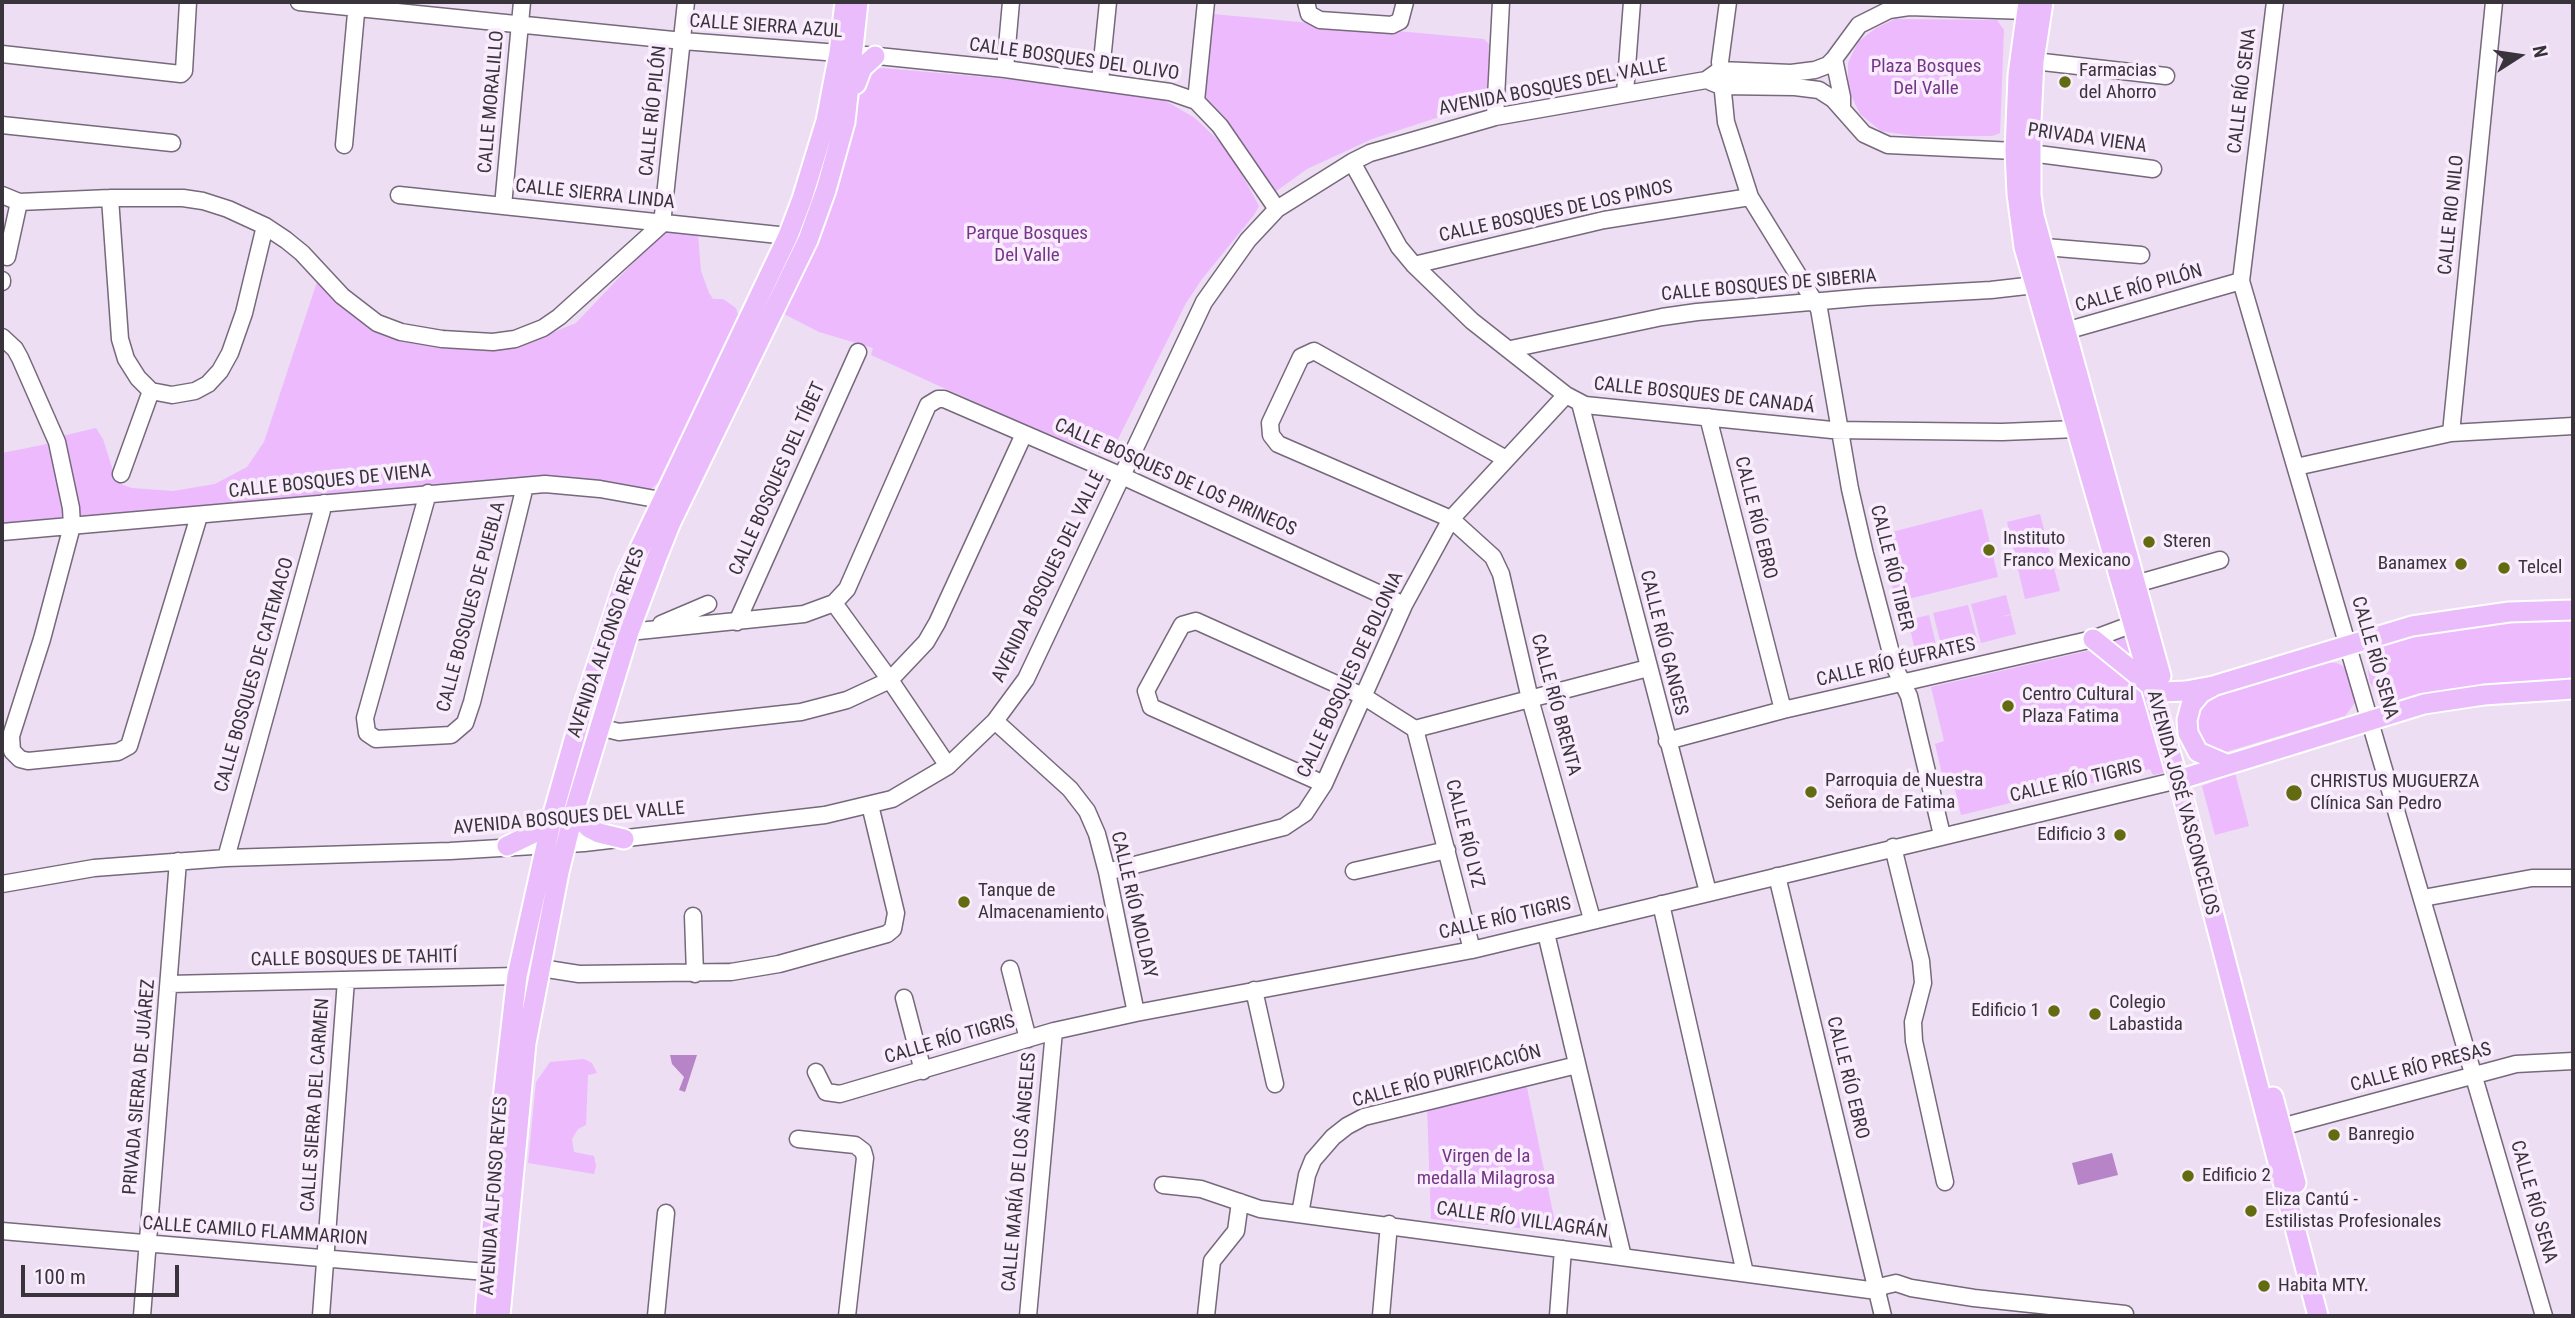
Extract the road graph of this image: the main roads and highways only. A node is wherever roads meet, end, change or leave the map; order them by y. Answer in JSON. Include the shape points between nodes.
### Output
{"nodes":[{"id":1,"x":845,"y":2,"type":"edge"},
{"id":2,"x":858,"y":2,"type":"edge"},
{"id":3,"x":2032,"y":5,"type":"edge"},
{"id":4,"x":846,"y":54,"type":"junction"},
{"id":5,"x":875,"y":56,"type":"road end"},
{"id":6,"x":845,"y":122,"type":"junction"},
{"id":7,"x":2023,"y":153,"type":"junction"},
{"id":8,"x":2032,"y":246,"type":"junction"},
{"id":9,"x":2057,"y":333,"type":"junction"},
{"id":10,"x":2129,"y":586,"type":"junction"},
{"id":11,"x":2573,"y":610,"type":"edge"},
{"id":12,"x":2093,"y":639,"type":"road end"},
{"id":13,"x":2213,"y":687,"type":"junction"},
{"id":14,"x":2158,"y":689,"type":"junction"},
{"id":15,"x":2573,"y":689,"type":"edge"},
{"id":16,"x":2226,"y":764,"type":"junction"},
{"id":17,"x":2183,"y":778,"type":"junction"},
{"id":18,"x":574,"y":812,"type":"junction"},
{"id":19,"x":553,"y":814,"type":"junction"},
{"id":20,"x":624,"y":839,"type":"road end"},
{"id":21,"x":507,"y":846,"type":"road end"},
{"id":22,"x":497,"y":1273,"type":"junction"},
{"id":23,"x":485,"y":1316,"type":"edge"},
{"id":24,"x":500,"y":1316,"type":"edge"},
{"id":25,"x":2318,"y":1316,"type":"edge"},
{"id":26,"x":2331,"y":1316,"type":"edge"}],
"edges":[{"from":1,"to":4,"type":"main road","name":"AVENIDA ALFONSO REYES"},
{"from":2,"to":4,"type":"main road","name":"AVENIDA ALFONSO REYES"},
{"from":3,"to":7,"type":"main road","name":"AVENIDA JOSÉ VASCONCELOS","via":[[2035,61],[2031,122]]},
{"from":3,"to":7,"type":"main road","name":"AVENIDA JOSÉ VASCONCELOS","via":[[2018,75]]},
{"from":4,"to":6,"type":"main road","name":"AVENIDA ALFONSO REYES"},
{"from":4,"to":19,"type":"main road","name":"AVENIDA ALFONSO REYES","via":[[788,236],[626,577],[584,701]]},
{"from":5,"to":6,"type":"main road","via":[[862,68]]},
{"from":6,"to":18,"type":"main road","name":"AVENIDA ALFONSO REYES","via":[[808,240],[671,522]]},
{"from":7,"to":8,"type":"main road","name":"AVENIDA JOSÉ VASCONCELOS","via":[[2031,195]]},
{"from":8,"to":9,"type":"main road","name":"AVENIDA JOSÉ VASCONCELOS"},
{"from":8,"to":9,"type":"main road","name":"AVENIDA JOSÉ VASCONCELOS","via":[[2035,285]]},
{"from":9,"to":10,"type":"main road","name":"AVENIDA JOSÉ VASCONCELOS"},
{"from":9,"to":10,"type":"main road","name":"AVENIDA JOSÉ VASCONCELOS","via":[[2077,429]]},
{"from":10,"to":14,"type":"main road","name":"AVENIDA JOSÉ VASCONCELOS"},
{"from":10,"to":14,"type":"main road","name":"AVENIDA JOSÉ VASCONCELOS","via":[[2133,624]]},
{"from":11,"to":13,"type":"main road","via":[[2509,611],[2412,626]]},
{"from":12,"to":14,"type":"main road"},
{"from":13,"to":14,"type":"main road"},
{"from":13,"to":16,"type":"main road","via":[[2191,705],[2188,733],[2198,751]]},
{"from":14,"to":17,"type":"main road","name":"AVENIDA JOSÉ VASCONCELOS"},
{"from":15,"to":16,"type":"main road","via":[[2484,695],[2424,705]]},
{"from":16,"to":17,"type":"main road"},
{"from":17,"to":25,"type":"main road","name":"AVENIDA JOSÉ VASCONCELOS"},
{"from":17,"to":26,"type":"main road","name":"AVENIDA JOSÉ VASCONCELOS"},
{"from":18,"to":20,"type":"main road","via":[[589,828]]},
{"from":18,"to":22,"type":"main road","name":"AVENIDA ALFONSO REYES","via":[[526,1043]]},
{"from":19,"to":21,"type":"main road","via":[[532,834]]},
{"from":19,"to":22,"type":"main road","name":"AVENIDA ALFONSO REYES","via":[[517,976],[499,1125]]},
{"from":22,"to":23,"type":"main road","name":"AVENIDA ALFONSO REYES"},
{"from":22,"to":24,"type":"main road","name":"AVENIDA ALFONSO REYES"}]}
